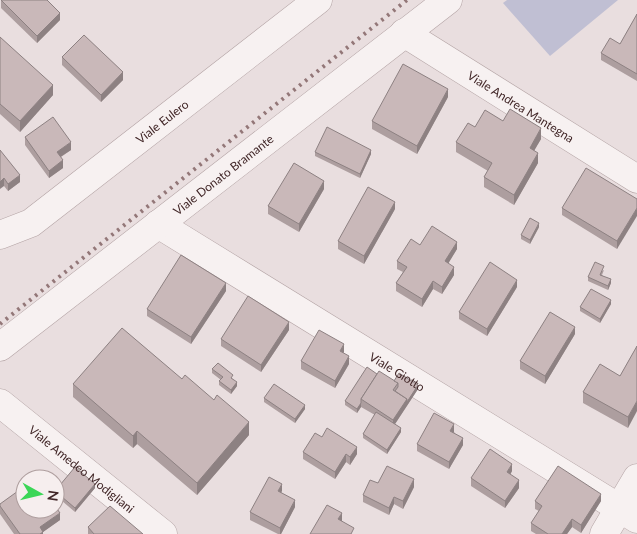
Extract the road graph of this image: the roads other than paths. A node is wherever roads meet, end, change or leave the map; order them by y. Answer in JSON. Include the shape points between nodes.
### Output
{"nodes":[{"id":1,"x":318,"y":0,"type":"edge"},
{"id":2,"x":448,"y":0,"type":"edge"},
{"id":3,"x":404,"y":33,"type":"junction"},
{"id":4,"x":637,"y":179,"type":"edge"},
{"id":5,"x":158,"y":224,"type":"junction"},
{"id":6,"x":0,"y":235,"type":"edge"},
{"id":7,"x":0,"y":347,"type":"edge"},
{"id":8,"x":0,"y":403,"type":"edge"},
{"id":9,"x":637,"y":478,"type":"edge"},
{"id":10,"x":628,"y":513,"type":"edge"},
{"id":11,"x":163,"y":534,"type":"edge"},
{"id":12,"x":604,"y":534,"type":"edge"}],
"edges":[{"from":1,"to":6,"type":"street","name":"Viale Eulero","via":[[31,223]]},
{"from":2,"to":3,"type":"street","name":"Viale Donato Bramante"},
{"from":3,"to":4,"type":"street","name":"Viale Andrea Mantegna"},
{"from":3,"to":5,"type":"street","name":"Viale Donato Bramante"},
{"from":5,"to":7,"type":"street","name":"Viale Donato Bramante"},
{"from":5,"to":10,"type":"street","name":"Viale Giotto"},
{"from":8,"to":11,"type":"street","name":"Viale Amedeo Modigliani"},
{"from":9,"to":10,"type":"street"},
{"from":10,"to":12,"type":"street"}]}
